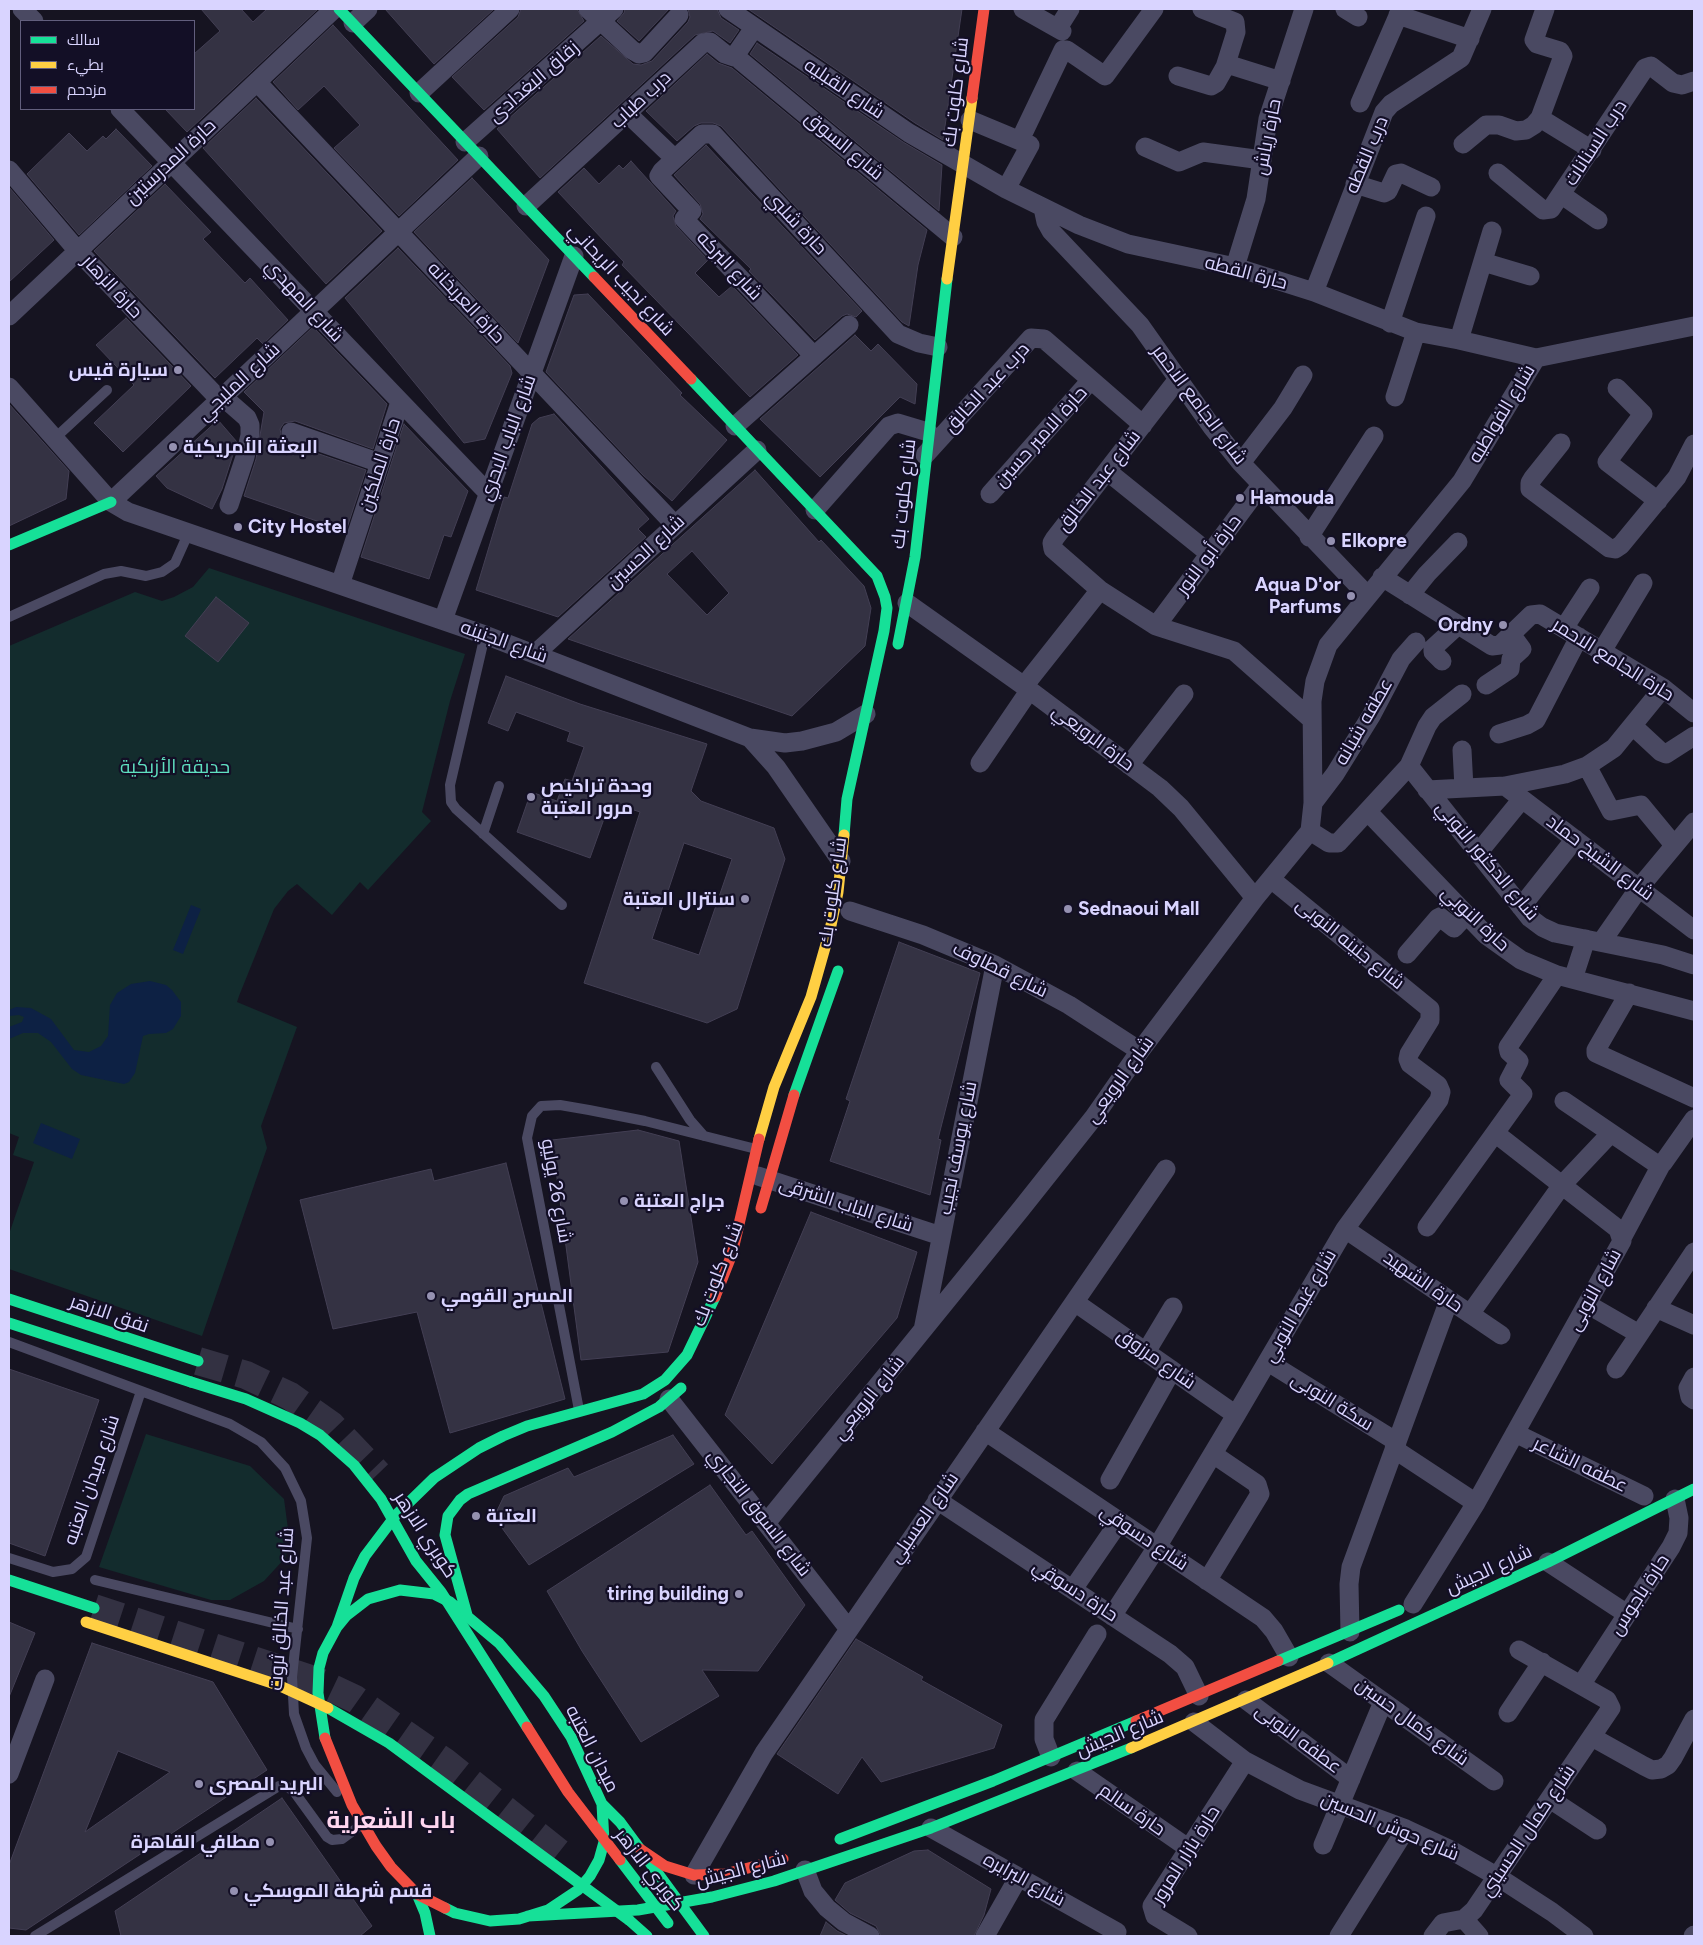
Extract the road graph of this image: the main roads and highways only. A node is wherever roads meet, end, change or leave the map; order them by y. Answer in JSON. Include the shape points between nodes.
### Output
{"nodes":[{"id":1,"x":339,"y":9,"type":"edge"},
{"id":2,"x":984,"y":9,"type":"edge"},
{"id":3,"x":111,"y":502,"type":"road end"},
{"id":4,"x":919,"y":522,"type":"junction"},
{"id":5,"x":9,"y":545,"type":"edge"},
{"id":6,"x":902,"y":552,"type":"dead end"},
{"id":7,"x":888,"y":567,"type":"dead end"},
{"id":8,"x":877,"y":576,"type":"junction"},
{"id":9,"x":896,"y":652,"type":"dead end"},
{"id":10,"x":841,"y":958,"type":"dead end"},
{"id":11,"x":758,"y":1219,"type":"dead end"},
{"id":12,"x":9,"y":1299,"type":"edge"},
{"id":13,"x":9,"y":1323,"type":"edge"},
{"id":14,"x":198,"y":1361,"type":"tunnel mouth"},
{"id":15,"x":690,"y":1377,"type":"dead end"},
{"id":16,"x":1694,"y":1489,"type":"edge"},
{"id":17,"x":9,"y":1580,"type":"edge"},
{"id":18,"x":1422,"y":1601,"type":"road end"},
{"id":19,"x":94,"y":1608,"type":"tunnel mouth"},
{"id":20,"x":467,"y":1615,"type":"junction"},
{"id":21,"x":82,"y":1621,"type":"dead end"},
{"id":22,"x":337,"y":1627,"type":"junction"},
{"id":23,"x":602,"y":1804,"type":"junction"},
{"id":24,"x":831,"y":1843,"type":"dead end"},
{"id":25,"x":640,"y":1849,"type":"junction"},
{"id":26,"x":801,"y":1862,"type":"junction"},
{"id":27,"x":417,"y":1894,"type":"junction"},
{"id":28,"x":680,"y":1904,"type":"junction"},
{"id":29,"x":596,"y":1914,"type":"junction"},
{"id":30,"x":528,"y":1916,"type":"junction"},
{"id":31,"x":608,"y":1922,"type":"dead end"},
{"id":32,"x":673,"y":1929,"type":"dead end"},
{"id":33,"x":430,"y":1936,"type":"edge"},
{"id":34,"x":647,"y":1936,"type":"edge"},
{"id":35,"x":704,"y":1936,"type":"edge"}],
"edges":[{"from":1,"to":8,"type":"main road","name":"شارع نجيب الريحاني"},
{"from":2,"to":4,"type":"main road","name":"شارع كلوت بك","via":[[938,347]]},
{"from":3,"to":5,"type":"main road"},
{"from":4,"to":6,"type":"main road"},
{"from":4,"to":9,"type":"main road","name":"شارع كلوت بك"},
{"from":7,"to":8,"type":"main road"},
{"from":8,"to":22,"type":"main road","name":"شارع كلوت بك","via":[[885,597],[886,620],[847,798],[848,861],[821,964],[774,1087],[732,1254],[709,1312],[687,1355],[665,1380],[643,1394],[503,1436],[434,1478],[396,1515],[365,1556],[350,1586]]},
{"from":10,"to":11,"type":"main road","name":"شارع كلوت بك","via":[[826,1010],[793,1098]]},
{"from":12,"to":14,"type":"main road","name":"نفق الازهر"},
{"from":13,"to":32,"type":"main road","name":"كوبري الازهر","bridge":true,"via":[[246,1399],[300,1422],[354,1465],[380,1498],[416,1561],[441,1592],[568,1792]]},
{"from":15,"to":20,"type":"main road","via":[[669,1399],[647,1414],[460,1500],[448,1516],[446,1535]]},
{"from":16,"to":26,"type":"main road","name":"شارع الجيش","via":[[1548,1562],[1194,1722],[931,1828]]},
{"from":17,"to":19,"type":"main road"},
{"from":18,"to":24,"type":"main road","name":"شارع الجيش","via":[[934,1805]]},
{"from":20,"to":22,"type":"main road","name":"ميدان العتبه","via":[[434,1594],[400,1590],[368,1599]]},
{"from":20,"to":23,"type":"main road","name":"ميدان العتبه","via":[[499,1643],[544,1696],[571,1737]]},
{"from":21,"to":34,"type":"main road","bridge":true,"via":[[278,1685],[363,1726]]},
{"from":22,"to":27,"type":"main road","name":"ميدان العتبه","via":[[319,1668],[318,1703],[326,1740],[362,1824],[391,1867]]},
{"from":23,"to":25,"type":"main road"},
{"from":23,"to":30,"type":"main road","name":"ميدان العتبه","via":[[604,1842],[590,1876],[563,1901]]},
{"from":25,"to":26,"type":"main road","name":"شارع الجيش","via":[[665,1866],[694,1875],[724,1874]]},
{"from":25,"to":28,"type":"main road"},
{"from":26,"to":28,"type":"main road","name":"شارع الجيش","via":[[744,1890]]},
{"from":27,"to":30,"type":"main road","name":"ميدان العتبه","via":[[475,1919],[506,1921]]},
{"from":27,"to":33,"type":"main road"},
{"from":28,"to":29,"type":"main road","name":"شارع الجيش"},
{"from":28,"to":35,"type":"main road"},
{"from":29,"to":30,"type":"main road","name":"شارع الجيش"},
{"from":29,"to":31,"type":"main road"}]}
